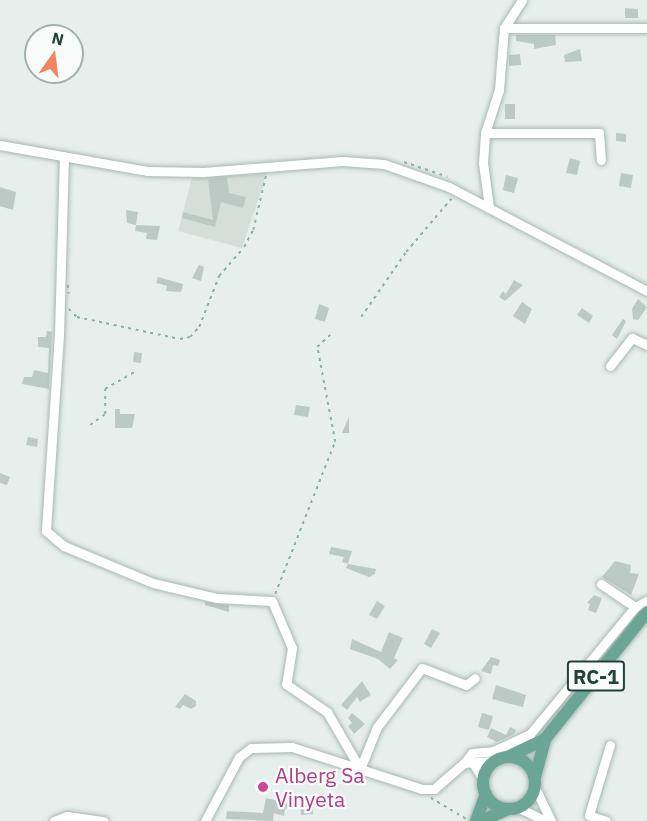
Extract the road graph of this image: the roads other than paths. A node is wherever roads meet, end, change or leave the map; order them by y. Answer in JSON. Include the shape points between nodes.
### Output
{"nodes":[{"id":1,"x":522,"y":0,"type":"edge"},
{"id":2,"x":504,"y":28,"type":"junction"},
{"id":3,"x":647,"y":28,"type":"edge"},
{"id":4,"x":485,"y":133,"type":"junction"},
{"id":5,"x":0,"y":145,"type":"edge"},
{"id":6,"x":64,"y":156,"type":"junction"},
{"id":7,"x":600,"y":160,"type":"dead end"},
{"id":8,"x":489,"y":208,"type":"junction"},
{"id":9,"x":647,"y":291,"type":"edge"},
{"id":10,"x":647,"y":345,"type":"edge"},
{"id":11,"x":610,"y":366,"type":"dead end"},
{"id":12,"x":601,"y":584,"type":"dead end"},
{"id":13,"x":647,"y":601,"type":"edge"},
{"id":14,"x":641,"y":610,"type":"edge"},
{"id":15,"x":475,"y":678,"type":"dead end"},
{"id":16,"x":545,"y":739,"type":"junction"},
{"id":17,"x":610,"y":745,"type":"dead end"},
{"id":18,"x":501,"y":759,"type":"junction"},
{"id":19,"x":468,"y":763,"type":"junction"},
{"id":20,"x":360,"y":769,"type":"junction"},
{"id":21,"x":483,"y":779,"type":"junction"},
{"id":22,"x":535,"y":782,"type":"junction"},
{"id":23,"x":486,"y":794,"type":"junction"},
{"id":24,"x":513,"y":808,"type":"junction"},
{"id":25,"x":54,"y":821,"type":"edge"},
{"id":26,"x":104,"y":821,"type":"edge"},
{"id":27,"x":205,"y":821,"type":"edge"},
{"id":28,"x":476,"y":821,"type":"edge"},
{"id":29,"x":482,"y":821,"type":"edge"},
{"id":30,"x":549,"y":821,"type":"edge"},
{"id":31,"x":606,"y":821,"type":"edge"}],
"edges":[{"from":1,"to":2,"type":"street"},
{"from":2,"to":3,"type":"street"},
{"from":2,"to":4,"type":"street","via":[[499,90]]},
{"from":4,"to":7,"type":"street","via":[[598,133]]},
{"from":4,"to":8,"type":"street","via":[[483,163]]},
{"from":5,"to":6,"type":"street"},
{"from":6,"to":8,"type":"street","via":[[147,171],[343,161],[384,164],[457,186]]},
{"from":6,"to":20,"type":"street","via":[[59,334],[46,531],[64,546],[153,583],[217,598],[272,601],[292,648],[285,684],[327,712]]},
{"from":8,"to":9,"type":"street"},
{"from":10,"to":11,"type":"street","via":[[632,338]]},
{"from":12,"to":14,"type":"street"},
{"from":13,"to":14,"type":"street"},
{"from":14,"to":16,"type":"main road","number":"RC-1","via":[[632,631]]},
{"from":14,"to":19,"type":"street","via":[[530,734],[493,751],[472,753]]},
{"from":15,"to":20,"type":"street","via":[[466,685],[422,668],[377,727]]},
{"from":16,"to":18,"type":"main road","number":"RC-1"},
{"from":16,"to":22,"type":"main road","number":"RC-1"},
{"from":17,"to":31,"type":"street","via":[[589,815]]},
{"from":18,"to":19,"type":"street"},
{"from":18,"to":21,"type":"main road"},
{"from":18,"to":22,"type":"main road","via":[[525,762]]},
{"from":19,"to":20,"type":"street","via":[[434,789],[422,789]]},
{"from":19,"to":21,"type":"street"},
{"from":20,"to":27,"type":"street","via":[[292,747],[244,750]]},
{"from":21,"to":23,"type":"main road"},
{"from":22,"to":24,"type":"main road","number":"RC-1","via":[[527,802]]},
{"from":22,"to":30,"type":"street"},
{"from":23,"to":24,"type":"main road","via":[[491,802]]},
{"from":23,"to":28,"type":"main road"},
{"from":24,"to":29,"type":"main road","number":"RC-1"},
{"from":24,"to":30,"type":"street"},
{"from":25,"to":26,"type":"street","via":[[67,816]]}]}
